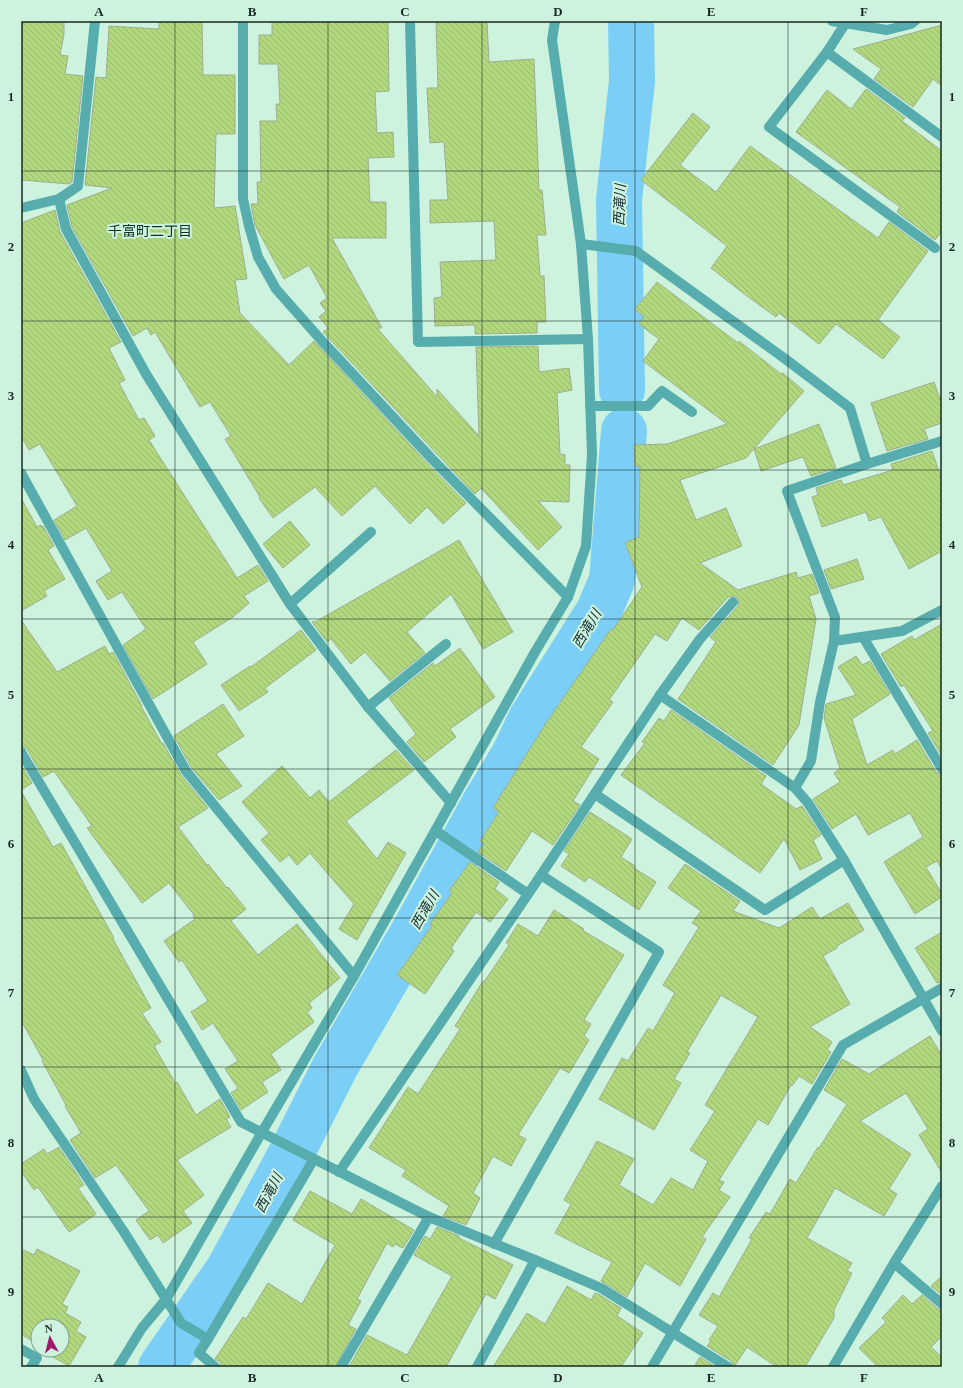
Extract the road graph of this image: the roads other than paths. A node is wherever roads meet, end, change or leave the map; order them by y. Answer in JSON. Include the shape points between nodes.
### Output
{"nodes":[{"id":1,"x":95,"y":21,"type":"edge"},
{"id":2,"x":243,"y":21,"type":"edge"},
{"id":3,"x":410,"y":21,"type":"edge"},
{"id":4,"x":555,"y":21,"type":"edge"},
{"id":5,"x":832,"y":21,"type":"edge"},
{"id":6,"x":915,"y":21,"type":"edge"},
{"id":7,"x":845,"y":24,"type":"junction"},
{"id":8,"x":827,"y":52,"type":"junction"},
{"id":9,"x":942,"y":137,"type":"edge"},
{"id":10,"x":59,"y":199,"type":"junction"},
{"id":11,"x":21,"y":208,"type":"edge"},
{"id":12,"x":581,"y":244,"type":"junction"},
{"id":13,"x":935,"y":248,"type":"dead end"},
{"id":14,"x":588,"y":339,"type":"junction"},
{"id":15,"x":590,"y":406,"type":"junction"},
{"id":16,"x":692,"y":412,"type":"dead end"},
{"id":17,"x":942,"y":441,"type":"edge"},
{"id":18,"x":867,"y":464,"type":"junction"},
{"id":19,"x":21,"y":473,"type":"edge"},
{"id":20,"x":371,"y":532,"type":"dead end"},
{"id":21,"x":568,"y":597,"type":"junction"},
{"id":22,"x":733,"y":602,"type":"dead end"},
{"id":23,"x":290,"y":604,"type":"junction"},
{"id":24,"x":942,"y":610,"type":"edge"},
{"id":25,"x":863,"y":637,"type":"junction"},
{"id":26,"x":834,"y":641,"type":"junction"},
{"id":27,"x":446,"y":644,"type":"dead end"},
{"id":28,"x":660,"y":694,"type":"junction"},
{"id":29,"x":368,"y":707,"type":"junction"},
{"id":30,"x":21,"y":752,"type":"edge"},
{"id":31,"x":942,"y":769,"type":"edge"},
{"id":32,"x":795,"y":788,"type":"junction"},
{"id":33,"x":595,"y":794,"type":"junction"},
{"id":34,"x":451,"y":803,"type":"junction"},
{"id":35,"x":436,"y":831,"type":"junction"},
{"id":36,"x":844,"y":860,"type":"junction"},
{"id":37,"x":541,"y":875,"type":"junction"},
{"id":38,"x":528,"y":894,"type":"junction"},
{"id":39,"x":354,"y":976,"type":"junction"},
{"id":40,"x":942,"y":988,"type":"edge"},
{"id":41,"x":923,"y":999,"type":"junction"},
{"id":42,"x":942,"y":1031,"type":"edge"},
{"id":43,"x":21,"y":1070,"type":"edge"},
{"id":44,"x":262,"y":1132,"type":"junction"},
{"id":45,"x":314,"y":1159,"type":"junction"},
{"id":46,"x":339,"y":1172,"type":"junction"},
{"id":47,"x":942,"y":1186,"type":"edge"},
{"id":48,"x":428,"y":1217,"type":"junction"},
{"id":49,"x":494,"y":1244,"type":"junction"},
{"id":50,"x":535,"y":1260,"type":"junction"},
{"id":51,"x":894,"y":1263,"type":"junction"},
{"id":52,"x":166,"y":1298,"type":"junction"},
{"id":53,"x":942,"y":1304,"type":"edge"},
{"id":54,"x":673,"y":1333,"type":"junction"},
{"id":55,"x":208,"y":1339,"type":"junction"},
{"id":56,"x":21,"y":1349,"type":"edge"},
{"id":57,"x":31,"y":1367,"type":"edge"},
{"id":58,"x":118,"y":1367,"type":"edge"},
{"id":59,"x":215,"y":1367,"type":"edge"},
{"id":60,"x":340,"y":1367,"type":"edge"},
{"id":61,"x":476,"y":1367,"type":"edge"},
{"id":62,"x":652,"y":1367,"type":"edge"},
{"id":63,"x":728,"y":1367,"type":"edge"},
{"id":64,"x":833,"y":1367,"type":"edge"}],
"edges":[{"from":1,"to":10,"type":"street","via":[[78,186]]},
{"from":2,"to":21,"type":"street","via":[[243,199],[258,257],[276,289],[432,459]]},
{"from":3,"to":14,"type":"street","via":[[418,342]]},
{"from":4,"to":12,"type":"street","via":[[552,40]]},
{"from":5,"to":7,"type":"street"},
{"from":6,"to":7,"type":"street","via":[[887,30]]},
{"from":7,"to":8,"type":"street"},
{"from":8,"to":9,"type":"street"},
{"from":8,"to":13,"type":"street","via":[[769,127]]},
{"from":10,"to":11,"type":"street"},
{"from":10,"to":23,"type":"street","via":[[66,228],[146,374]]},
{"from":12,"to":14,"type":"street"},
{"from":12,"to":18,"type":"street","via":[[636,251],[850,408]]},
{"from":14,"to":15,"type":"street"},
{"from":15,"to":16,"type":"street","via":[[648,406],[662,391]]},
{"from":15,"to":21,"type":"street","via":[[592,455],[586,546]]},
{"from":17,"to":18,"type":"street"},
{"from":18,"to":26,"type":"street","via":[[787,492],[835,617]]},
{"from":19,"to":39,"type":"street","via":[[186,771]]},
{"from":20,"to":23,"type":"street"},
{"from":21,"to":34,"type":"street"},
{"from":22,"to":28,"type":"street","via":[[700,639]]},
{"from":23,"to":29,"type":"street"},
{"from":24,"to":25,"type":"street","via":[[902,631]]},
{"from":25,"to":26,"type":"street"},
{"from":25,"to":31,"type":"street"},
{"from":26,"to":32,"type":"street","via":[[820,702],[811,761]]},
{"from":27,"to":29,"type":"street"},
{"from":28,"to":32,"type":"street"},
{"from":28,"to":33,"type":"street"},
{"from":29,"to":34,"type":"street"},
{"from":30,"to":44,"type":"street","via":[[241,1122]]},
{"from":32,"to":36,"type":"street","via":[[808,803]]},
{"from":33,"to":36,"type":"street","via":[[765,910]]},
{"from":33,"to":37,"type":"street"},
{"from":34,"to":35,"type":"street"},
{"from":35,"to":38,"type":"street"},
{"from":35,"to":39,"type":"street"},
{"from":36,"to":41,"type":"street"},
{"from":37,"to":38,"type":"street"},
{"from":37,"to":49,"type":"street","via":[[659,952]]},
{"from":38,"to":46,"type":"street"},
{"from":39,"to":44,"type":"street"},
{"from":40,"to":41,"type":"street"},
{"from":41,"to":42,"type":"street"},
{"from":41,"to":54,"type":"street","via":[[842,1045]]},
{"from":43,"to":52,"type":"street","via":[[34,1099]]},
{"from":44,"to":45,"type":"street"},
{"from":44,"to":52,"type":"street"},
{"from":45,"to":46,"type":"street"},
{"from":45,"to":55,"type":"street"},
{"from":46,"to":48,"type":"street"},
{"from":47,"to":51,"type":"street"},
{"from":48,"to":49,"type":"street"},
{"from":48,"to":60,"type":"street"},
{"from":49,"to":50,"type":"street"},
{"from":50,"to":54,"type":"street","via":[[601,1288]]},
{"from":50,"to":61,"type":"street"},
{"from":51,"to":53,"type":"street"},
{"from":51,"to":64,"type":"street"},
{"from":52,"to":55,"type":"street","via":[[181,1323]]},
{"from":52,"to":58,"type":"street","via":[[142,1328]]},
{"from":54,"to":62,"type":"street"},
{"from":54,"to":63,"type":"street"},
{"from":55,"to":59,"type":"street","via":[[200,1353]]},
{"from":56,"to":57,"type":"street","via":[[37,1358]]}]}
